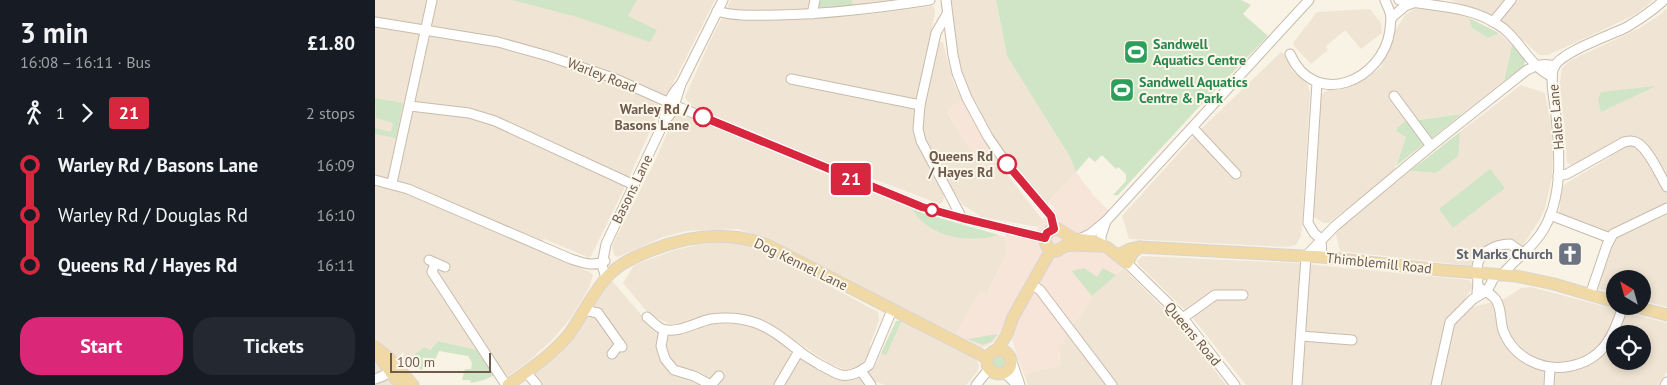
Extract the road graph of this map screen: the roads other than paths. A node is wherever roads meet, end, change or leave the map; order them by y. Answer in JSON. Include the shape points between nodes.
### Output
{"nodes":[{"id":1,"x":432,"y":0,"type":"edge"},
{"id":2,"x":723,"y":0,"type":"edge"},
{"id":3,"x":815,"y":0,"type":"edge"},
{"id":4,"x":856,"y":0,"type":"edge"},
{"id":5,"x":930,"y":0,"type":"edge"},
{"id":6,"x":946,"y":0,"type":"edge"},
{"id":7,"x":1309,"y":0,"type":"edge"},
{"id":8,"x":1385,"y":0,"type":"edge"},
{"id":9,"x":1399,"y":0,"type":"edge"},
{"id":10,"x":1511,"y":0,"type":"edge"},
{"id":11,"x":1415,"y":2,"type":"edge"},
{"id":12,"x":1664,"y":4,"type":"edge"},
{"id":13,"x":717,"y":11,"type":"junction"},
{"id":14,"x":858,"y":11,"type":"junction"},
{"id":15,"x":812,"y":14,"type":"junction"},
{"id":16,"x":947,"y":14,"type":"junction"},
{"id":17,"x":1391,"y":18,"type":"junction"},
{"id":18,"x":375,"y":22,"type":"edge"},
{"id":19,"x":1493,"y":22,"type":"junction"},
{"id":20,"x":424,"y":30,"type":"junction"},
{"id":21,"x":1290,"y":54,"type":"dead end"},
{"id":22,"x":1536,"y":65,"type":"junction"},
{"id":23,"x":1555,"y":66,"type":"junction"},
{"id":24,"x":1552,"y":78,"type":"junction"},
{"id":25,"x":791,"y":79,"type":"dead end"},
{"id":26,"x":1317,"y":83,"type":"junction"},
{"id":27,"x":1394,"y":96,"type":"dead end"},
{"id":28,"x":671,"y":104,"type":"junction"},
{"id":29,"x":920,"y":105,"type":"junction"},
{"id":30,"x":409,"y":106,"type":"junction"},
{"id":31,"x":1193,"y":128,"type":"junction"},
{"id":32,"x":1431,"y":146,"type":"junction"},
{"id":33,"x":1236,"y":174,"type":"dead end"},
{"id":34,"x":1558,"y":176,"type":"junction"},
{"id":35,"x":375,"y":180,"type":"edge"},
{"id":36,"x":392,"y":183,"type":"junction"},
{"id":37,"x":634,"y":185,"type":"junction"},
{"id":38,"x":1667,"y":187,"type":"edge"},
{"id":39,"x":1667,"y":208,"type":"edge"},
{"id":40,"x":1551,"y":215,"type":"junction"},
{"id":41,"x":962,"y":218,"type":"junction"},
{"id":42,"x":1106,"y":221,"type":"junction"},
{"id":43,"x":1059,"y":231,"type":"junction"},
{"id":44,"x":1045,"y":238,"type":"junction"},
{"id":45,"x":1610,"y":238,"type":"junction"},
{"id":46,"x":1080,"y":239,"type":"junction"},
{"id":47,"x":1321,"y":239,"type":"junction"},
{"id":48,"x":1065,"y":246,"type":"junction"},
{"id":49,"x":1101,"y":246,"type":"junction"},
{"id":50,"x":1139,"y":247,"type":"junction"},
{"id":51,"x":1051,"y":250,"type":"junction"},
{"id":52,"x":1522,"y":254,"type":"junction"},
{"id":53,"x":1118,"y":255,"type":"junction"},
{"id":54,"x":1306,"y":256,"type":"junction"},
{"id":55,"x":1322,"y":257,"type":"junction"},
{"id":56,"x":604,"y":259,"type":"junction"},
{"id":57,"x":1127,"y":264,"type":"junction"},
{"id":58,"x":445,"y":267,"type":"dead end"},
{"id":59,"x":616,"y":269,"type":"junction"},
{"id":60,"x":1478,"y":272,"type":"junction"},
{"id":61,"x":1499,"y":274,"type":"junction"},
{"id":62,"x":1516,"y":276,"type":"junction"},
{"id":63,"x":606,"y":278,"type":"junction"},
{"id":64,"x":1031,"y":284,"type":"junction"},
{"id":65,"x":1478,"y":287,"type":"junction"},
{"id":66,"x":1487,"y":292,"type":"junction"},
{"id":67,"x":1243,"y":295,"type":"dead end"},
{"id":68,"x":1590,"y":295,"type":"junction"},
{"id":69,"x":1473,"y":299,"type":"junction"},
{"id":70,"x":1606,"y":299,"type":"edge"},
{"id":71,"x":585,"y":310,"type":"junction"},
{"id":72,"x":892,"y":310,"type":"junction"},
{"id":73,"x":1651,"y":311,"type":"edge"},
{"id":74,"x":1620,"y":315,"type":"edge"},
{"id":75,"x":1667,"y":315,"type":"edge"},
{"id":76,"x":647,"y":317,"type":"dead end"},
{"id":77,"x":1183,"y":318,"type":"junction"},
{"id":78,"x":664,"y":330,"type":"junction"},
{"id":79,"x":1007,"y":334,"type":"junction"},
{"id":80,"x":1301,"y":336,"type":"junction"},
{"id":81,"x":1352,"y":340,"type":"dead end"},
{"id":82,"x":375,"y":348,"type":"edge"},
{"id":83,"x":998,"y":349,"type":"junction"},
{"id":84,"x":799,"y":351,"type":"junction"},
{"id":85,"x":612,"y":354,"type":"dead end"},
{"id":86,"x":1012,"y":361,"type":"junction"},
{"id":87,"x":988,"y":364,"type":"junction"},
{"id":88,"x":393,"y":368,"type":"junction"},
{"id":89,"x":1551,"y":368,"type":"junction"},
{"id":90,"x":861,"y":371,"type":"junction"},
{"id":91,"x":526,"y":372,"type":"junction"},
{"id":92,"x":1005,"y":373,"type":"junction"},
{"id":93,"x":719,"y":376,"type":"dead end"},
{"id":94,"x":375,"y":379,"type":"edge"},
{"id":95,"x":400,"y":385,"type":"edge"},
{"id":96,"x":413,"y":385,"type":"edge"},
{"id":97,"x":507,"y":385,"type":"edge"},
{"id":98,"x":537,"y":385,"type":"edge"},
{"id":99,"x":711,"y":385,"type":"edge"},
{"id":100,"x":779,"y":385,"type":"edge"},
{"id":101,"x":871,"y":385,"type":"edge"},
{"id":102,"x":976,"y":385,"type":"edge"},
{"id":103,"x":1017,"y":385,"type":"edge"},
{"id":104,"x":1020,"y":385,"type":"edge"},
{"id":105,"x":1112,"y":385,"type":"edge"},
{"id":106,"x":1235,"y":385,"type":"edge"},
{"id":107,"x":1297,"y":385,"type":"edge"},
{"id":108,"x":1436,"y":385,"type":"edge"},
{"id":109,"x":1549,"y":385,"type":"edge"}],
"edges":[{"from":1,"to":20,"type":"street"},
{"from":2,"to":13,"type":"street","name":"Basons Lane"},
{"from":3,"to":15,"type":"street"},
{"from":4,"to":14,"type":"street"},
{"from":5,"to":14,"type":"street"},
{"from":6,"to":16,"type":"street"},
{"from":7,"to":31,"type":"street"},
{"from":8,"to":17,"type":"street"},
{"from":9,"to":11,"type":"street"},
{"from":10,"to":19,"type":"street"},
{"from":11,"to":17,"type":"street"},
{"from":11,"to":19,"type":"street","via":[[1469,11]]},
{"from":12,"to":23,"type":"street","name":"Hales Lane","via":[[1626,27],[1567,55]]},
{"from":13,"to":15,"type":"street","via":[[735,16]]},
{"from":13,"to":28,"type":"street","name":"Basons Lane"},
{"from":14,"to":15,"type":"street"},
{"from":16,"to":29,"type":"street","via":[[936,33]]},
{"from":16,"to":43,"type":"street","via":[[957,73],[972,108],[1004,160],[1051,216]]},
{"from":17,"to":26,"type":"street","via":[[1388,40],[1371,68],[1353,80],[1330,86]]},
{"from":18,"to":20,"type":"street","name":"Warley Road"},
{"from":19,"to":22,"type":"street","via":[[1517,41]]},
{"from":20,"to":28,"type":"street","name":"Warley Road","via":[[498,42],[549,56],[616,79]]},
{"from":20,"to":30,"type":"street"},
{"from":21,"to":26,"type":"street","via":[[1298,68]]},
{"from":22,"to":23,"type":"street"},
{"from":22,"to":24,"type":"street"},
{"from":22,"to":32,"type":"street"},
{"from":23,"to":24,"type":"street","name":"Hales Lane"},
{"from":24,"to":34,"type":"street","name":"Hales Lane","via":[[1559,147]]},
{"from":25,"to":29,"type":"street"},
{"from":26,"to":47,"type":"street","via":[[1307,223]]},
{"from":27,"to":32,"type":"street"},
{"from":28,"to":37,"type":"street","name":"Basons Lane","via":[[665,109],[664,122]]},
{"from":28,"to":41,"type":"street","name":"Warley Road","via":[[922,207]]},
{"from":29,"to":41,"type":"street","via":[[918,129],[921,141]]},
{"from":30,"to":36,"type":"street"},
{"from":30,"to":37,"type":"street","via":[[469,113],[495,121]]},
{"from":31,"to":33,"type":"street"},
{"from":31,"to":42,"type":"street"},
{"from":32,"to":47,"type":"street"},
{"from":34,"to":38,"type":"street","via":[[1632,140],[1639,143]]},
{"from":34,"to":40,"type":"street","name":"Hales Lane"},
{"from":35,"to":36,"type":"street"},
{"from":36,"to":56,"type":"street","via":[[571,259],[590,265]]},
{"from":37,"to":56,"type":"street","name":"Basons Lane","via":[[606,244]]},
{"from":39,"to":45,"type":"street"},
{"from":40,"to":45,"type":"street"},
{"from":40,"to":52,"type":"street","name":"Hales Lane","via":[[1537,240]]},
{"from":41,"to":44,"type":"street","name":"Warley Road"},
{"from":42,"to":46,"type":"street"},
{"from":42,"to":49,"type":"street"},
{"from":43,"to":44,"type":"main road","via":[[1047,233]]},
{"from":43,"to":46,"type":"main road"},
{"from":43,"to":48,"type":"main road","via":[[1067,242]]},
{"from":44,"to":51,"type":"main road"},
{"from":45,"to":68,"type":"street"},
{"from":46,"to":49,"type":"main road"},
{"from":47,"to":54,"type":"street"},
{"from":47,"to":55,"type":"street"},
{"from":48,"to":49,"type":"main road"},
{"from":48,"to":51,"type":"main road","via":[[1057,251]]},
{"from":49,"to":53,"type":"main road"},
{"from":50,"to":53,"type":"main road","name":"Thimblemill Road"},
{"from":50,"to":54,"type":"main road","name":"Thimblemill Road"},
{"from":50,"to":57,"type":"main road"},
{"from":51,"to":64,"type":"main road"},
{"from":52,"to":60,"type":"street","via":[[1510,244],[1495,246],[1480,259]]},
{"from":52,"to":61,"type":"street","name":"Hales Lane"},
{"from":52,"to":62,"type":"street","name":"Hales Lane"},
{"from":53,"to":57,"type":"main road"},
{"from":54,"to":55,"type":"main road","name":"Thimblemill Road"},
{"from":54,"to":80,"type":"street"},
{"from":55,"to":60,"type":"main road","name":"Thimblemill Road"},
{"from":56,"to":59,"type":"street"},
{"from":56,"to":63,"type":"street"},
{"from":57,"to":77,"type":"street","name":"Queens Road"},
{"from":58,"to":97,"type":"street","via":[[432,262],[431,272]]},
{"from":59,"to":63,"type":"main road","name":"Dog Kennel Lane"},
{"from":59,"to":72,"type":"main road","name":"Dog Kennel Lane","via":[[641,254],[692,238],[750,239],[791,256]]},
{"from":60,"to":61,"type":"main road","name":"Thimblemill Road"},
{"from":60,"to":65,"type":"street"},
{"from":61,"to":62,"type":"main road","name":"Thimblemill Road"},
{"from":61,"to":66,"type":"street","name":"Hales Lane"},
{"from":62,"to":68,"type":"main road","name":"Thimblemill Road"},
{"from":63,"to":71,"type":"main road","name":"Dog Kennel Lane"},
{"from":64,"to":79,"type":"main road"},
{"from":64,"to":105,"type":"street","via":[[1040,290]]},
{"from":65,"to":66,"type":"street"},
{"from":65,"to":69,"type":"street"},
{"from":66,"to":69,"type":"street"},
{"from":66,"to":89,"type":"street","via":[[1496,300],[1508,341],[1527,360]]},
{"from":67,"to":77,"type":"street","via":[[1215,295]]},
{"from":68,"to":70,"type":"main road","name":"Thimblemill Road"},
{"from":69,"to":108,"type":"street","via":[[1450,322],[1439,346]]},
{"from":71,"to":85,"type":"street","via":[[598,313],[621,346]]},
{"from":71,"to":91,"type":"main road","name":"Dog Kennel Lane","via":[[569,334]]},
{"from":72,"to":87,"type":"main road","name":"Dog Kennel Lane"},
{"from":72,"to":90,"type":"street","via":[[869,365]]},
{"from":73,"to":75,"type":"main road"},
{"from":74,"to":89,"type":"street","via":[[1608,343],[1595,356],[1580,364]]},
{"from":76,"to":78,"type":"street"},
{"from":77,"to":106,"type":"street","name":"Queens Road"},
{"from":78,"to":84,"type":"street","via":[[681,329],[709,320],[739,319],[757,323]]},
{"from":78,"to":99,"type":"street","via":[[661,346],[665,359],[674,370]]},
{"from":79,"to":83,"type":"main road"},
{"from":79,"to":86,"type":"main road"},
{"from":80,"to":81,"type":"street"},
{"from":80,"to":107,"type":"street"},
{"from":82,"to":88,"type":"main road"},
{"from":83,"to":86,"type":"main road","via":[[1009,354]]},
{"from":83,"to":87,"type":"main road","via":[[991,352]]},
{"from":84,"to":90,"type":"street","via":[[841,375]]},
{"from":84,"to":100,"type":"street"},
{"from":86,"to":92,"type":"main road"},
{"from":86,"to":104,"type":"street"},
{"from":87,"to":92,"type":"main road","via":[[996,374]]},
{"from":87,"to":102,"type":"street"},
{"from":88,"to":94,"type":"street"},
{"from":88,"to":95,"type":"main road"},
{"from":88,"to":96,"type":"main road"},
{"from":89,"to":109,"type":"street"},
{"from":90,"to":101,"type":"street"},
{"from":91,"to":97,"type":"main road","name":"Dog Kennel Lane"},
{"from":91,"to":98,"type":"street"},
{"from":92,"to":103,"type":"street"},
{"from":93,"to":99,"type":"street"}]}
